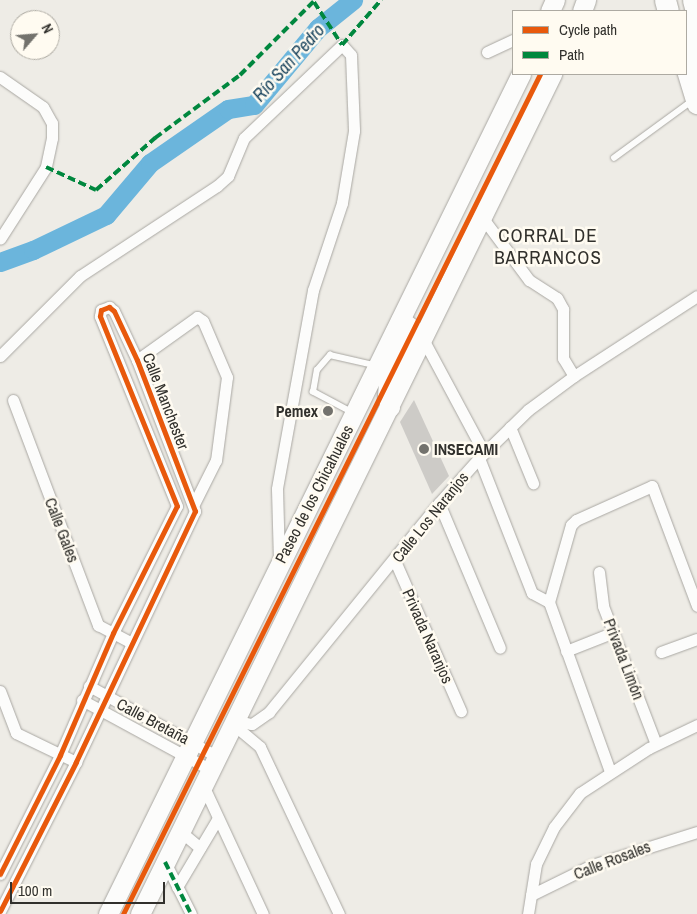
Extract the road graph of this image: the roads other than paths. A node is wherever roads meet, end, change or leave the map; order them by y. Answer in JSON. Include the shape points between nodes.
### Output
{"nodes":[{"id":1,"x":693,"y":0,"type":"edge"},
{"id":2,"x":697,"y":15,"type":"edge"},
{"id":3,"x":687,"y":25,"type":"edge"},
{"id":4,"x":512,"y":40,"type":"edge"},
{"id":5,"x":487,"y":52,"type":"dead end"},
{"id":6,"x":697,"y":62,"type":"edge"},
{"id":7,"x":687,"y":70,"type":"edge"},
{"id":8,"x":521,"y":75,"type":"edge"},
{"id":9,"x":552,"y":75,"type":"edge"},
{"id":10,"x":0,"y":77,"type":"edge"},
{"id":11,"x":696,"y":101,"type":"edge"},
{"id":12,"x":614,"y":158,"type":"dead end"},
{"id":13,"x":482,"y":217,"type":"junction"},
{"id":14,"x":0,"y":240,"type":"edge"},
{"id":15,"x":697,"y":296,"type":"edge"},
{"id":16,"x":400,"y":320,"type":"junction"},
{"id":17,"x":424,"y":339,"type":"junction"},
{"id":18,"x":0,"y":356,"type":"edge"},
{"id":19,"x":136,"y":360,"type":"junction"},
{"id":20,"x":376,"y":365,"type":"junction"},
{"id":21,"x":574,"y":376,"type":"junction"},
{"id":22,"x":13,"y":400,"type":"dead end"},
{"id":23,"x":391,"y":408,"type":"junction"},
{"id":24,"x":355,"y":414,"type":"junction"},
{"id":25,"x":510,"y":427,"type":"junction"},
{"id":26,"x":481,"y":456,"type":"junction"},
{"id":27,"x":183,"y":480,"type":"junction"},
{"id":28,"x":206,"y":480,"type":"junction"},
{"id":29,"x":533,"y":484,"type":"dead end"},
{"id":30,"x":439,"y":503,"type":"junction"},
{"id":31,"x":194,"y":504,"type":"junction"},
{"id":32,"x":177,"y":506,"type":"junction"},
{"id":33,"x":395,"y":561,"type":"junction"},
{"id":34,"x":279,"y":563,"type":"junction"},
{"id":35,"x":599,"y":572,"type":"dead end"},
{"id":36,"x":549,"y":602,"type":"junction"},
{"id":37,"x":697,"y":606,"type":"edge"},
{"id":38,"x":614,"y":632,"type":"junction"},
{"id":39,"x":113,"y":633,"type":"junction"},
{"id":40,"x":697,"y":639,"type":"edge"},
{"id":41,"x":130,"y":642,"type":"junction"},
{"id":42,"x":500,"y":648,"type":"dead end"},
{"id":43,"x":566,"y":651,"type":"junction"},
{"id":44,"x":661,"y":652,"type":"dead end"},
{"id":45,"x":89,"y":686,"type":"junction"},
{"id":46,"x":0,"y":691,"type":"edge"},
{"id":47,"x":105,"y":696,"type":"junction"},
{"id":48,"x":82,"y":700,"type":"junction"},
{"id":49,"x":98,"y":709,"type":"junction"},
{"id":50,"x":461,"y":711,"type":"dead end"},
{"id":51,"x":235,"y":723,"type":"junction"},
{"id":52,"x":697,"y":725,"type":"edge"},
{"id":53,"x":656,"y":744,"type":"junction"},
{"id":54,"x":189,"y":747,"type":"junction"},
{"id":55,"x":60,"y":755,"type":"junction"},
{"id":56,"x":76,"y":762,"type":"junction"},
{"id":57,"x":211,"y":771,"type":"junction"},
{"id":58,"x":610,"y":771,"type":"junction"},
{"id":59,"x":218,"y":818,"type":"junction"},
{"id":60,"x":180,"y":832,"type":"junction"},
{"id":61,"x":697,"y":832,"type":"edge"},
{"id":62,"x":200,"y":848,"type":"junction"},
{"id":63,"x":165,"y":862,"type":"junction"},
{"id":64,"x":0,"y":874,"type":"edge"},
{"id":65,"x":177,"y":886,"type":"junction"},
{"id":66,"x":531,"y":895,"type":"junction"},
{"id":67,"x":0,"y":912,"type":"edge"},
{"id":68,"x":108,"y":914,"type":"edge"},
{"id":69,"x":140,"y":914,"type":"edge"},
{"id":70,"x":191,"y":914,"type":"edge"},
{"id":71,"x":263,"y":914,"type":"edge"},
{"id":72,"x":339,"y":914,"type":"edge"},
{"id":73,"x":528,"y":914,"type":"edge"}],
"edges":[{"from":1,"to":2,"type":"highway"},
{"from":3,"to":6,"type":"highway"},
{"from":4,"to":5,"type":"street"},
{"from":7,"to":11,"type":"highway"},
{"from":8,"to":16,"type":"main road","name":"Paseo de los Chicahuales"},
{"from":9,"to":13,"type":"main road","name":"Paseo de los Chicahuales"},
{"from":10,"to":14,"type":"street","via":[[43,107],[52,123],[46,166]]},
{"from":11,"to":12,"type":"lane"},
{"from":13,"to":17,"type":"main road","name":"Paseo de los Chicahuales"},
{"from":13,"to":21,"type":"street","via":[[529,280],[557,298],[563,309],[562,352]]},
{"from":15,"to":21,"type":"street","name":"Calle Los Naranjos"},
{"from":16,"to":20,"type":"main road","name":"Paseo de los Chicahuales"},
{"from":16,"to":23,"type":"main road","via":[[414,330],[388,382],[387,396]]},
{"from":17,"to":23,"type":"main road","name":"Paseo de los Chicahuales"},
{"from":17,"to":26,"type":"street"},
{"from":18,"to":34,"type":"street","via":[[80,276],[228,176],[244,138],[342,45],[352,55],[354,131],[342,203],[313,290],[277,489]]},
{"from":19,"to":27,"type":"street","name":"Calle Manchester"},
{"from":19,"to":28,"type":"street","via":[[192,318],[203,321],[227,377],[216,460]]},
{"from":19,"to":32,"type":"street","name":"Calle Manchester","via":[[114,311],[104,308],[100,316]]},
{"from":20,"to":24,"type":"main road","name":"Paseo de los Chicahuales"},
{"from":20,"to":24,"type":"lane","via":[[330,354],[317,370],[313,392]]},
{"from":21,"to":25,"type":"street","name":"Calle Los Naranjos"},
{"from":22,"to":39,"type":"street","name":"Calle Gales","via":[[98,625]]},
{"from":23,"to":51,"type":"main road","name":"Paseo de los Chicahuales"},
{"from":24,"to":34,"type":"main road","name":"Paseo de los Chicahuales"},
{"from":25,"to":26,"type":"street","name":"Calle Los Naranjos"},
{"from":25,"to":29,"type":"street"},
{"from":26,"to":30,"type":"street","name":"Calle Los Naranjos"},
{"from":26,"to":36,"type":"street","via":[[536,598]]},
{"from":27,"to":28,"type":"street"},
{"from":27,"to":31,"type":"street","name":"Calle Manchester"},
{"from":28,"to":31,"type":"street"},
{"from":30,"to":33,"type":"street","name":"Calle Los Naranjos"},
{"from":30,"to":42,"type":"street"},
{"from":31,"to":32,"type":"street"},
{"from":31,"to":41,"type":"street","via":[[192,520]]},
{"from":32,"to":39,"type":"street"},
{"from":33,"to":50,"type":"street","name":"Privada Naranjos"},
{"from":33,"to":51,"type":"street","name":"Calle Los Naranjos","via":[[269,712],[252,724]]},
{"from":34,"to":54,"type":"main road","name":"Paseo de los Chicahuales"},
{"from":35,"to":38,"type":"street","name":"Privada Limón","via":[[601,599]]},
{"from":36,"to":37,"type":"street","via":[[571,525],[652,486]]},
{"from":36,"to":43,"type":"street"},
{"from":38,"to":43,"type":"street"},
{"from":38,"to":53,"type":"street","name":"Privada Limón"},
{"from":39,"to":41,"type":"street","name":"Calle Gales"},
{"from":39,"to":45,"type":"street"},
{"from":40,"to":44,"type":"street"},
{"from":41,"to":47,"type":"street"},
{"from":43,"to":58,"type":"street"},
{"from":45,"to":47,"type":"street","name":"Calle Bretaña"},
{"from":45,"to":48,"type":"street"},
{"from":46,"to":55,"type":"street","via":[[16,733]]},
{"from":47,"to":49,"type":"street"},
{"from":47,"to":54,"type":"street","name":"Calle Bretaña"},
{"from":48,"to":49,"type":"street","name":"Calle Bretaña"},
{"from":48,"to":55,"type":"street"},
{"from":49,"to":54,"type":"street","name":"Calle Bretaña"},
{"from":49,"to":56,"type":"street"},
{"from":51,"to":57,"type":"main road","name":"Paseo de los Chicahuales"},
{"from":51,"to":72,"type":"street","via":[[260,746]]},
{"from":52,"to":53,"type":"street"},
{"from":53,"to":58,"type":"street"},
{"from":54,"to":57,"type":"street","name":"Calle Bretaña"},
{"from":54,"to":68,"type":"main road","name":"Paseo de los Chicahuales"},
{"from":55,"to":56,"type":"street"},
{"from":55,"to":64,"type":"street"},
{"from":56,"to":67,"type":"street"},
{"from":57,"to":59,"type":"street"},
{"from":57,"to":60,"type":"main road","name":"Paseo de los Chicahuales"},
{"from":58,"to":66,"type":"street","via":[[580,793],[554,827],[536,864]]},
{"from":59,"to":62,"type":"street"},
{"from":59,"to":71,"type":"street"},
{"from":60,"to":62,"type":"street"},
{"from":60,"to":63,"type":"main road","name":"Paseo de los Chicahuales"},
{"from":61,"to":66,"type":"street","name":"Calle Rosales","via":[[592,865]]},
{"from":62,"to":65,"type":"street"},
{"from":63,"to":65,"type":"street"},
{"from":63,"to":69,"type":"main road","name":"Paseo de los Chicahuales"},
{"from":65,"to":70,"type":"street"},
{"from":66,"to":73,"type":"street"}]}
